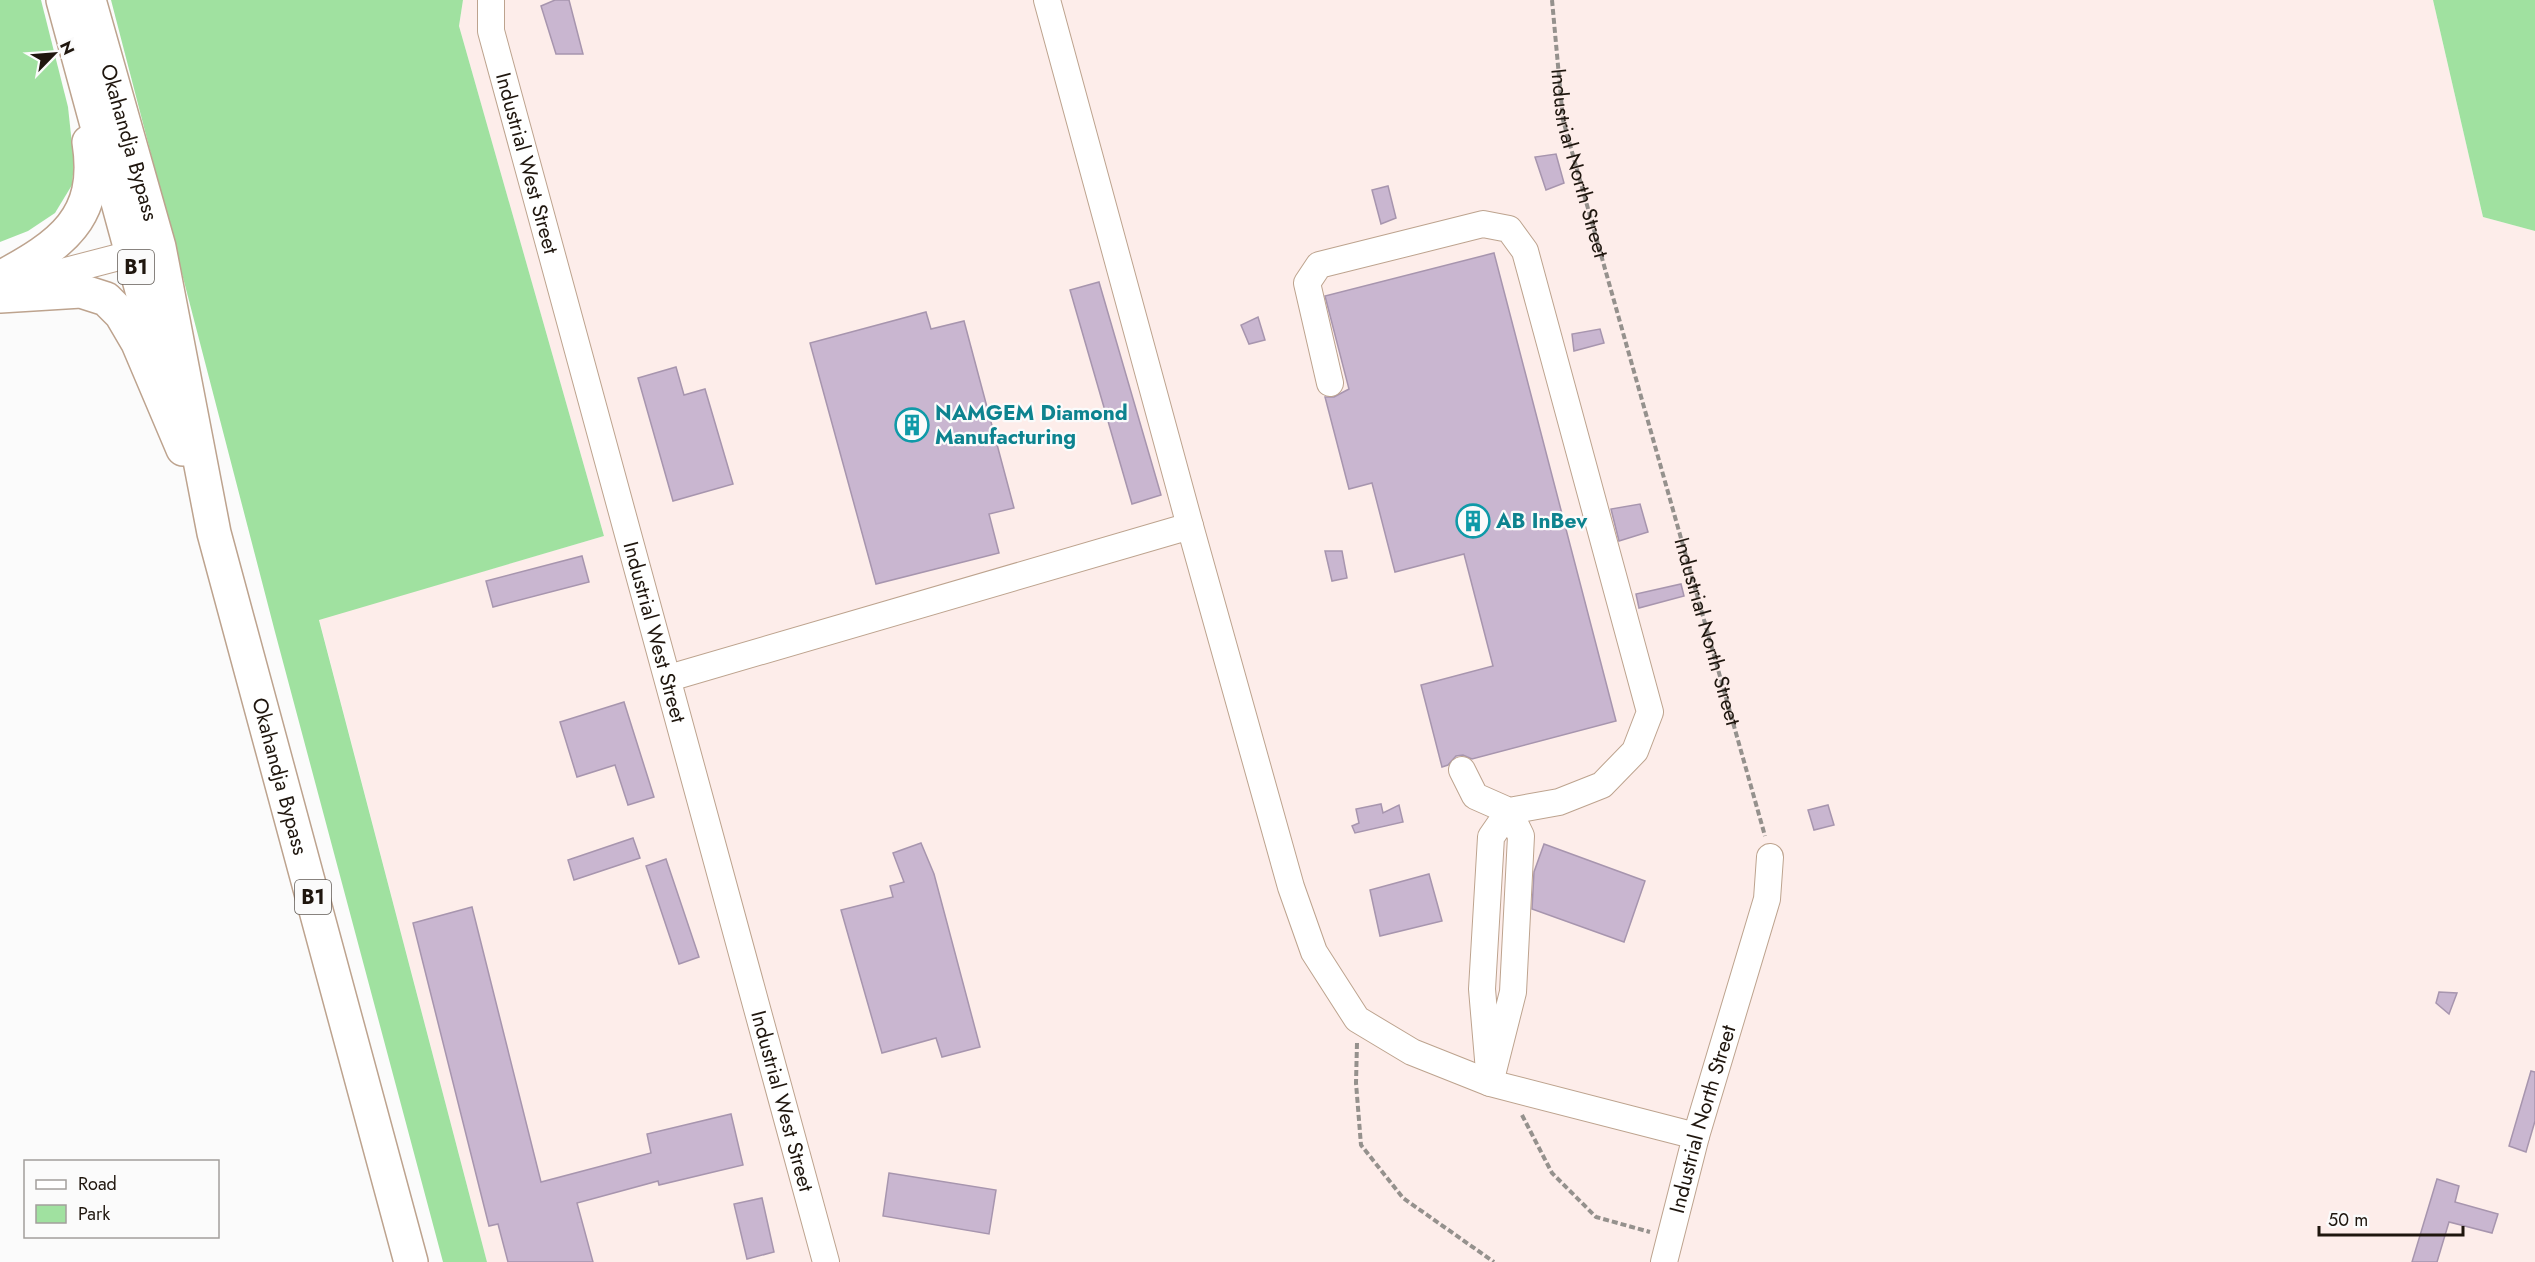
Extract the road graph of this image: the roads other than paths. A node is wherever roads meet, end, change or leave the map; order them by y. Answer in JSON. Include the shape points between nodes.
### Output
{"nodes":[{"id":1,"x":89,"y":0,"type":"edge"},
{"id":2,"x":491,"y":0,"type":"edge"},
{"id":3,"x":1047,"y":0,"type":"edge"},
{"id":4,"x":67,"y":14,"type":"edge"},
{"id":5,"x":146,"y":250,"type":"junction"},
{"id":6,"x":0,"y":278,"type":"edge"},
{"id":7,"x":0,"y":288,"type":"edge"},
{"id":8,"x":0,"y":296,"type":"edge"},
{"id":9,"x":1330,"y":383,"type":"dead end"},
{"id":10,"x":184,"y":450,"type":"junction"},
{"id":11,"x":1190,"y":526,"type":"junction"},
{"id":12,"x":214,"y":533,"type":"junction"},
{"id":13,"x":669,"y":678,"type":"junction"},
{"id":14,"x":1462,"y":770,"type":"dead end"},
{"id":15,"x":1509,"y":811,"type":"junction"},
{"id":16,"x":1770,"y":857,"type":"road end"},
{"id":17,"x":1490,"y":1083,"type":"junction"},
{"id":18,"x":1696,"y":1136,"type":"junction"},
{"id":19,"x":411,"y":1262,"type":"edge"},
{"id":20,"x":826,"y":1262,"type":"edge"},
{"id":21,"x":1664,"y":1262,"type":"edge"}],
"edges":[{"from":1,"to":5,"type":"highway","name":"Okahandja Bypass","number":"B1"},
{"from":2,"to":13,"type":"street","name":"Industrial West Street","via":[[491,31]]},
{"from":3,"to":11,"type":"street"},
{"from":4,"to":5,"type":"highway","name":"Okahandja Bypass","number":"B1"},
{"from":4,"to":6,"type":"highway","via":[[93,166],[88,199],[61,239],[37,258]]},
{"from":5,"to":7,"type":"street"},
{"from":5,"to":10,"type":"highway","name":"Okahandja Bypass","number":"B1"},
{"from":5,"to":12,"type":"highway","name":"Okahandja Bypass","number":"B1"},
{"from":8,"to":10,"type":"highway","via":[[81,291],[106,299],[121,314],[138,343]]},
{"from":9,"to":15,"type":"street","via":[[1307,283],[1319,265],[1484,224],[1509,229],[1525,251],[1650,712],[1635,751],[1602,785],[1559,802]]},
{"from":10,"to":12,"type":"highway","name":"Okahandja Bypass","number":"B1"},
{"from":11,"to":13,"type":"street"},
{"from":11,"to":17,"type":"street","via":[[1291,887],[1314,952],[1357,1019],[1412,1052]]},
{"from":12,"to":19,"type":"highway","name":"Okahandja Bypass","number":"B1"},
{"from":13,"to":20,"type":"street","name":"Industrial West Street"},
{"from":14,"to":15,"type":"street","via":[[1475,796]]},
{"from":15,"to":17,"type":"street","via":[[1491,837],[1482,989]]},
{"from":16,"to":18,"type":"street","name":"Industrial North Street","via":[[1767,899]]},
{"from":17,"to":18,"type":"street"},
{"from":18,"to":21,"type":"street","name":"Industrial North Street"}]}
